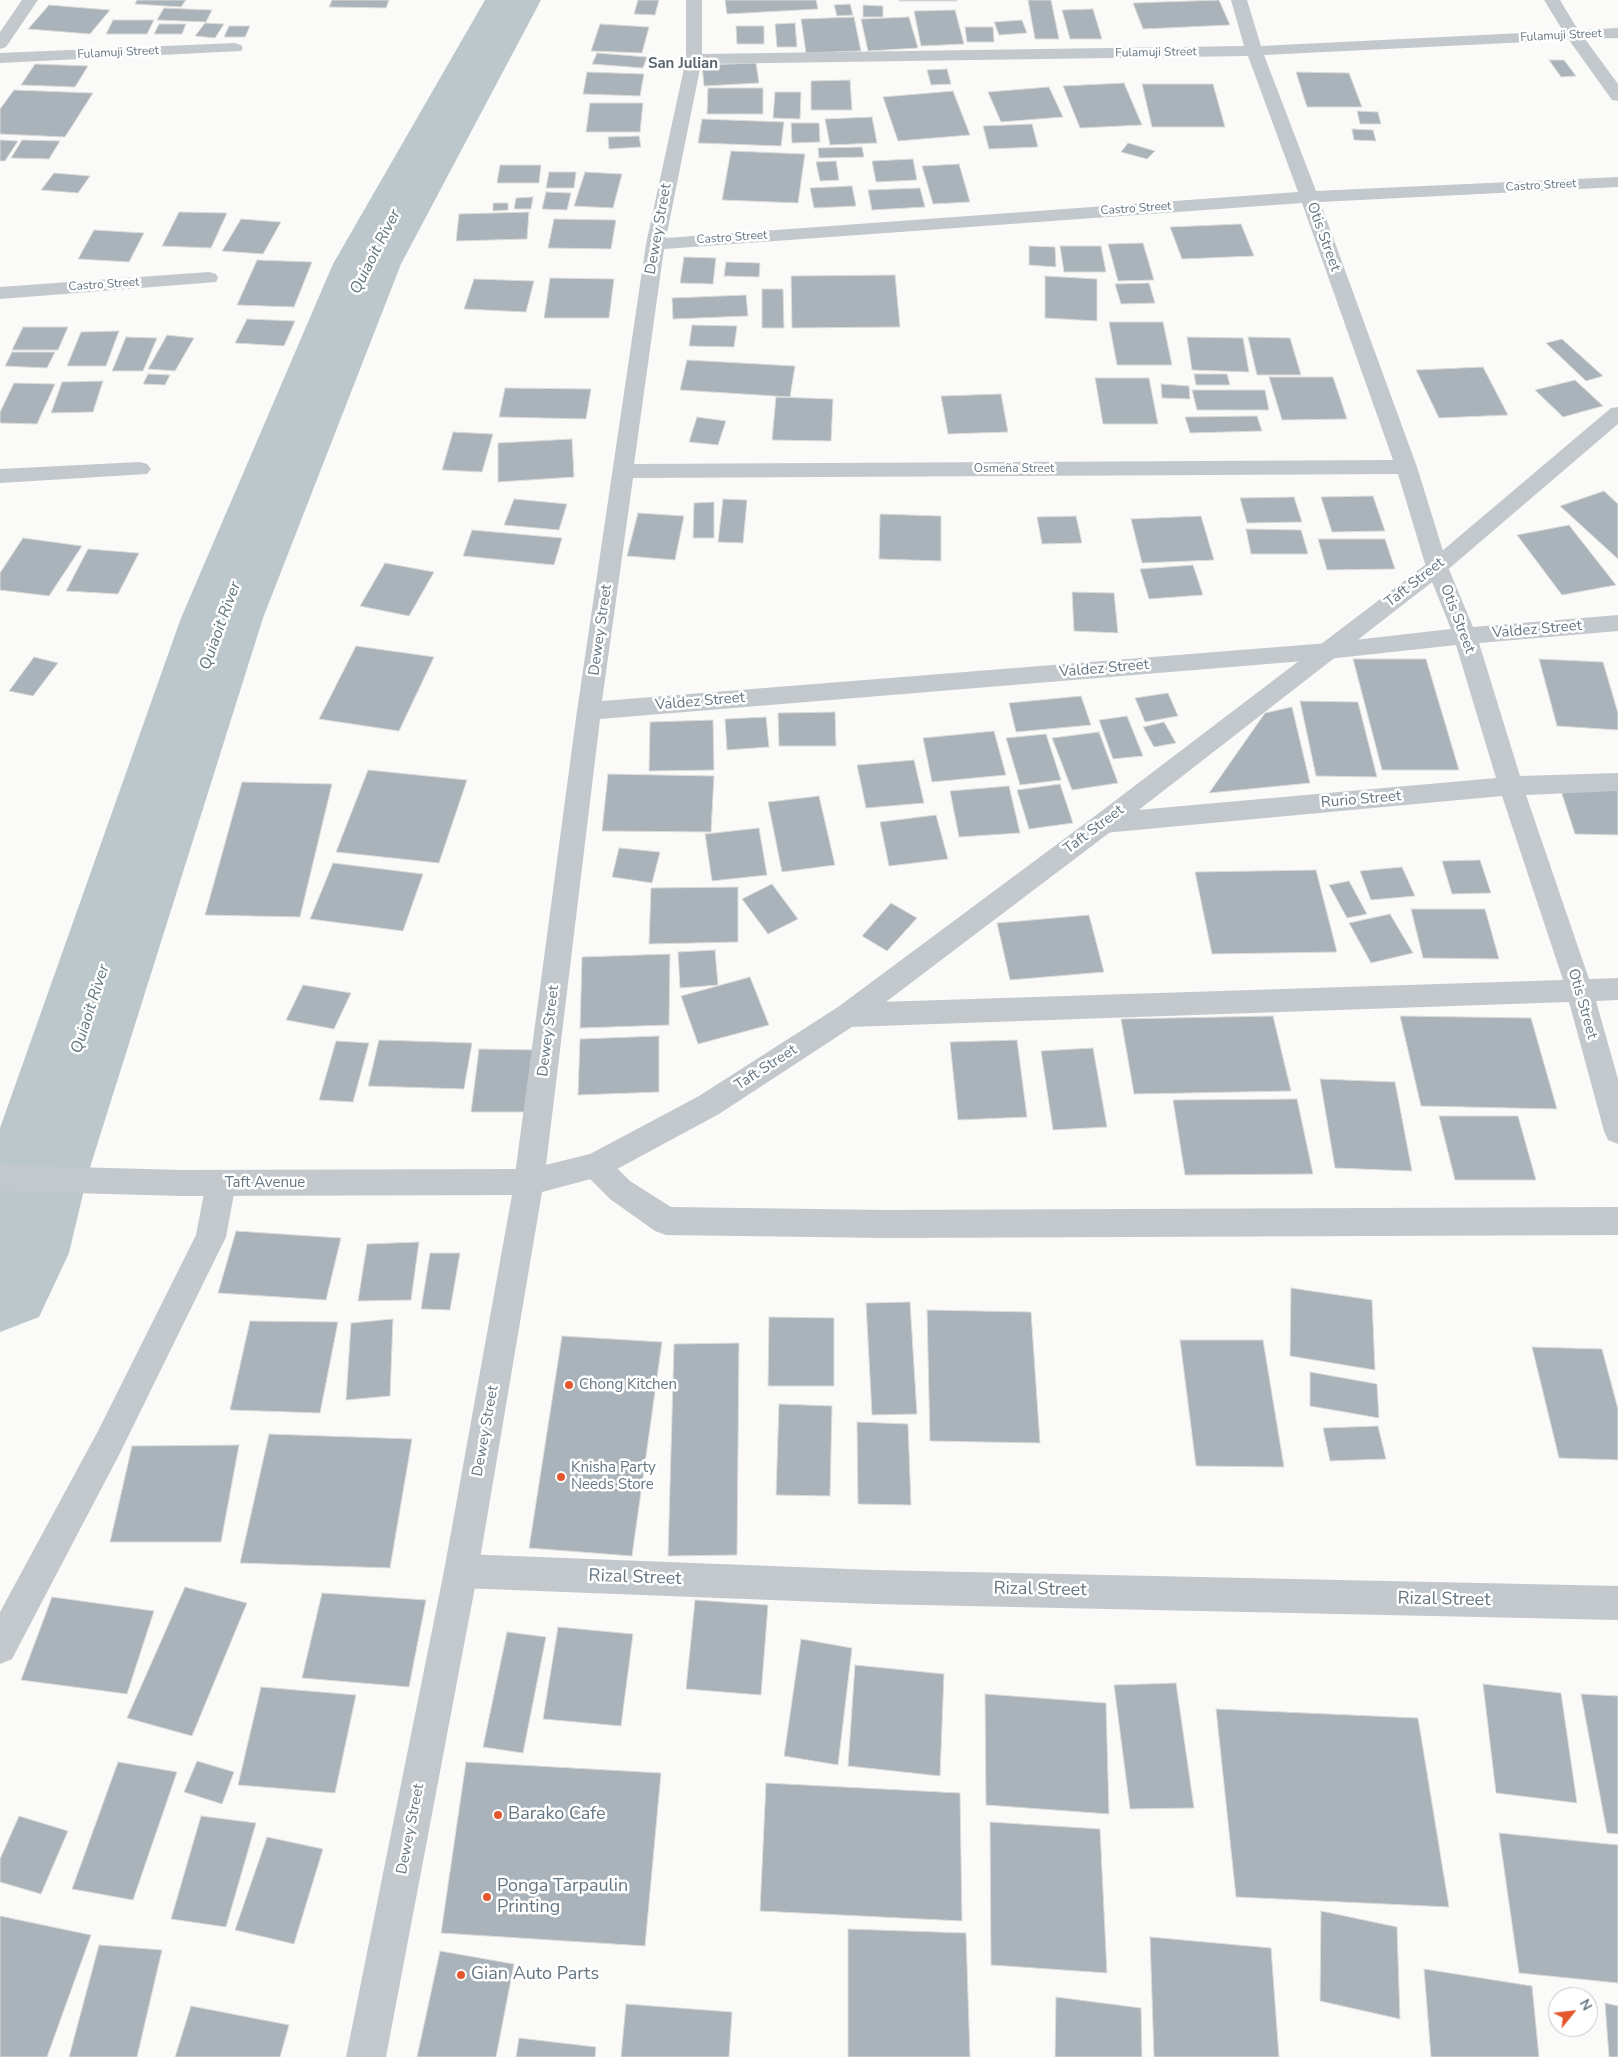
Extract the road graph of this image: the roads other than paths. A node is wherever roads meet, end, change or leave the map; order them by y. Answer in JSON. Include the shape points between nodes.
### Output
{"nodes":[{"id":1,"x":30,"y":0,"type":"edge"},
{"id":2,"x":694,"y":0,"type":"edge"},
{"id":3,"x":1239,"y":0,"type":"edge"},
{"id":4,"x":1552,"y":0,"type":"edge"},
{"id":5,"x":1618,"y":33,"type":"edge"},
{"id":6,"x":1573,"y":35,"type":"junction"},
{"id":7,"x":0,"y":44,"type":"edge"},
{"id":8,"x":235,"y":48,"type":"dead end"},
{"id":9,"x":1254,"y":51,"type":"junction"},
{"id":10,"x":0,"y":58,"type":"edge"},
{"id":11,"x":694,"y":59,"type":"junction"},
{"id":12,"x":1618,"y":96,"type":"edge"},
{"id":13,"x":1618,"y":182,"type":"edge"},
{"id":14,"x":1309,"y":197,"type":"junction"},
{"id":15,"x":655,"y":244,"type":"junction"},
{"id":16,"x":209,"y":278,"type":"dead end"},
{"id":17,"x":0,"y":293,"type":"edge"},
{"id":18,"x":1618,"y":413,"type":"edge"},
{"id":19,"x":1406,"y":467,"type":"junction"},
{"id":20,"x":140,"y":469,"type":"dead end"},
{"id":21,"x":623,"y":471,"type":"junction"},
{"id":22,"x":0,"y":476,"type":"edge"},
{"id":23,"x":1437,"y":567,"type":"junction"},
{"id":24,"x":1618,"y":623,"type":"edge"},
{"id":25,"x":1465,"y":636,"type":"junction"},
{"id":26,"x":1328,"y":651,"type":"junction"},
{"id":27,"x":589,"y":711,"type":"junction"},
{"id":28,"x":1618,"y":782,"type":"edge"},
{"id":29,"x":1511,"y":786,"type":"junction"},
{"id":30,"x":1104,"y":823,"type":"junction"},
{"id":31,"x":1618,"y":989,"type":"edge"},
{"id":32,"x":1580,"y":991,"type":"junction"},
{"id":33,"x":848,"y":1015,"type":"junction"},
{"id":34,"x":1618,"y":1131,"type":"edge"},
{"id":35,"x":596,"y":1166,"type":"junction"},
{"id":36,"x":0,"y":1178,"type":"edge"},
{"id":37,"x":530,"y":1182,"type":"junction"},
{"id":38,"x":221,"y":1183,"type":"junction"},
{"id":39,"x":1618,"y":1221,"type":"edge"},
{"id":40,"x":461,"y":1571,"type":"junction"},
{"id":41,"x":1618,"y":1603,"type":"edge"},
{"id":42,"x":0,"y":1648,"type":"edge"},
{"id":43,"x":366,"y":2057,"type":"edge"}],
"edges":[{"from":1,"to":7,"type":"street"},
{"from":2,"to":11,"type":"street","name":"Dewey Street"},
{"from":3,"to":9,"type":"street","name":"Otis Street"},
{"from":4,"to":6,"type":"street"},
{"from":5,"to":6,"type":"street","name":"Fulamuji Street"},
{"from":6,"to":9,"type":"street","name":"Fulamuji Street"},
{"from":6,"to":12,"type":"street"},
{"from":8,"to":10,"type":"street","name":"Fulamuji Street"},
{"from":9,"to":11,"type":"street","name":"Fulamuji Street"},
{"from":9,"to":14,"type":"street","name":"Otis Street"},
{"from":11,"to":15,"type":"street","name":"Dewey Street"},
{"from":13,"to":14,"type":"street","name":"Castro Street"},
{"from":14,"to":15,"type":"street","name":"Castro Street"},
{"from":14,"to":19,"type":"street","name":"Otis Street"},
{"from":15,"to":21,"type":"street","name":"Dewey Street"},
{"from":16,"to":17,"type":"street","name":"Castro Street"},
{"from":18,"to":23,"type":"street","name":"Taft Street"},
{"from":19,"to":21,"type":"street","name":"Osmeña Street"},
{"from":19,"to":23,"type":"street","name":"Otis Street"},
{"from":20,"to":22,"type":"street"},
{"from":21,"to":27,"type":"street","name":"Dewey Street"},
{"from":23,"to":25,"type":"street","name":"Otis Street"},
{"from":23,"to":26,"type":"street","name":"Taft Street"},
{"from":24,"to":25,"type":"street","name":"Valdez Street"},
{"from":25,"to":26,"type":"street","name":"Valdez Street"},
{"from":25,"to":29,"type":"street","name":"Otis Street"},
{"from":26,"to":27,"type":"street","name":"Valdez Street"},
{"from":26,"to":30,"type":"street","name":"Taft Street"},
{"from":27,"to":37,"type":"street","name":"Dewey Street"},
{"from":28,"to":29,"type":"street","name":"Rurio Street"},
{"from":29,"to":30,"type":"street","name":"Rurio Street"},
{"from":29,"to":32,"type":"street","name":"Otis Street"},
{"from":30,"to":33,"type":"street","name":"Taft Street"},
{"from":31,"to":32,"type":"street"},
{"from":32,"to":33,"type":"street"},
{"from":32,"to":34,"type":"street","name":"Otis Street"},
{"from":33,"to":35,"type":"street","name":"Taft Street","via":[[710,1105]]},
{"from":35,"to":37,"type":"street","name":"Taft Street"},
{"from":35,"to":39,"type":"street","via":[[620,1190],[666,1221],[906,1224]]},
{"from":36,"to":38,"type":"street","name":"Taft Avenue"},
{"from":37,"to":38,"type":"street","name":"Taft Avenue"},
{"from":37,"to":40,"type":"street","name":"Dewey Street"},
{"from":38,"to":42,"type":"street","via":[[211,1237],[109,1442]]},
{"from":40,"to":41,"type":"street","name":"Rizal Street","via":[[875,1587]]},
{"from":40,"to":43,"type":"street","name":"Dewey Street"}]}
